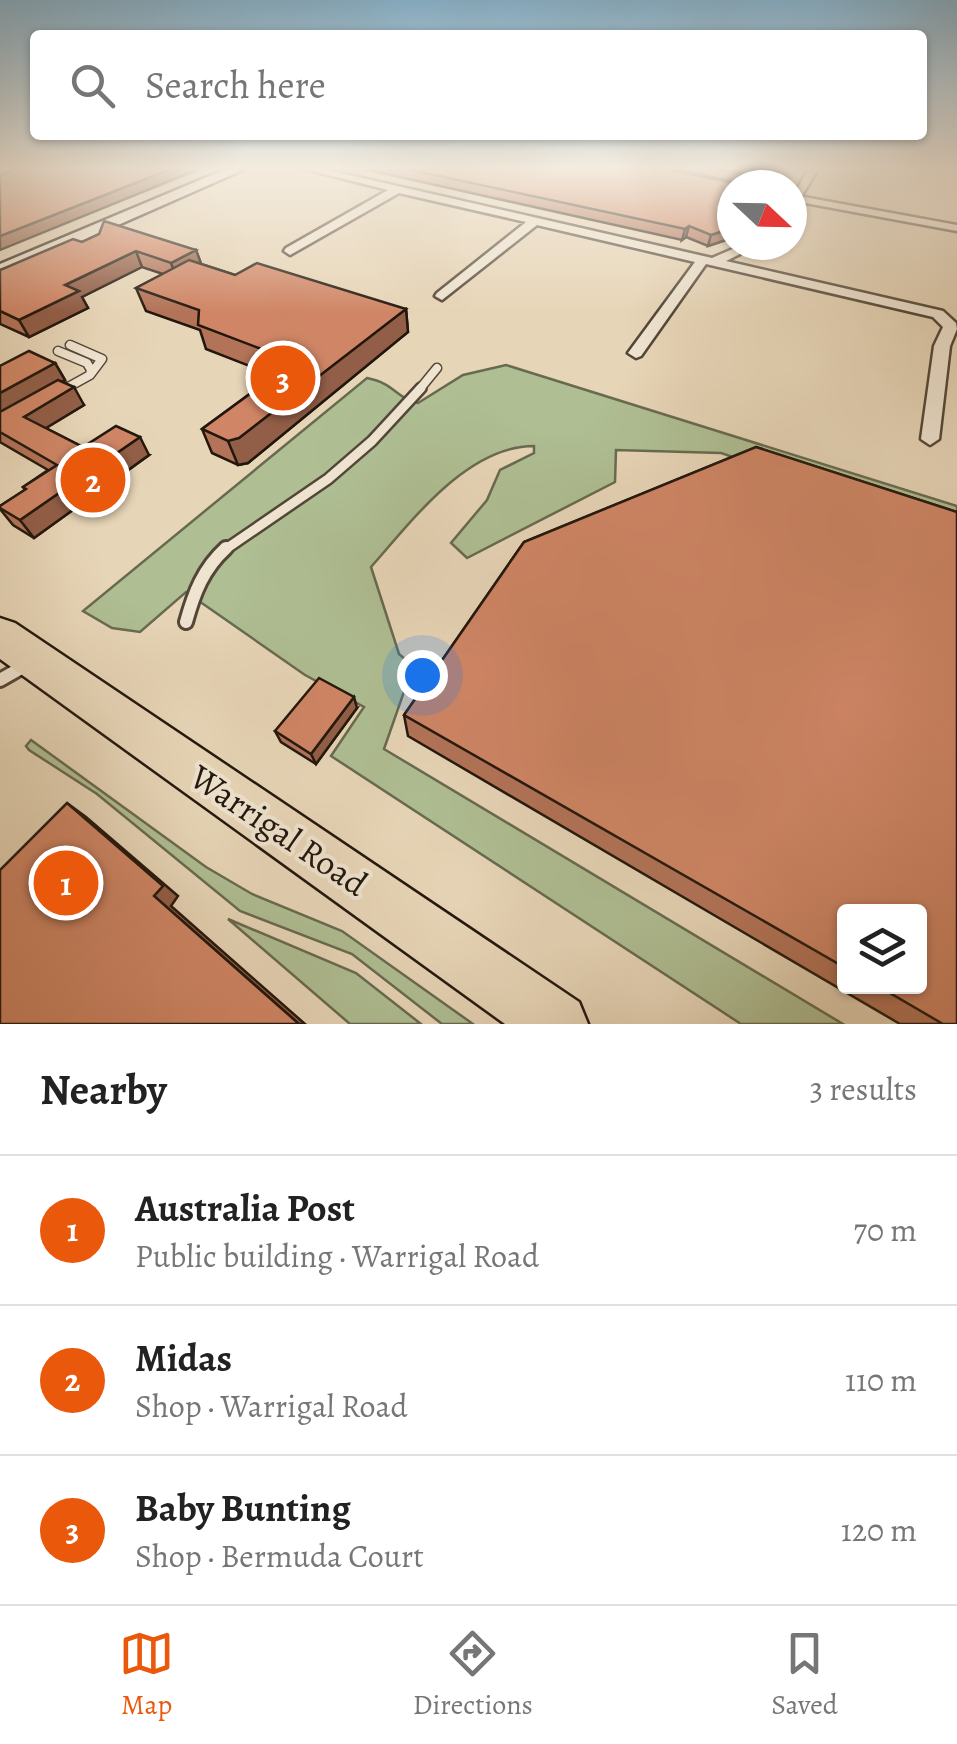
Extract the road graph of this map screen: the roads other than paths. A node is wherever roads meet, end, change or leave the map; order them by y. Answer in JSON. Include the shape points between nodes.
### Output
{"nodes":[{"id":1,"x":126,"y":217,"type":"edge"},
{"id":2,"x":350,"y":217,"type":"edge"},
{"id":3,"x":512,"y":217,"type":"edge"},
{"id":4,"x":894,"y":217,"type":"edge"},
{"id":5,"x":533,"y":222,"type":"junction"},
{"id":6,"x":957,"y":228,"type":"edge"},
{"id":7,"x":290,"y":251,"type":"dead end"},
{"id":8,"x":717,"y":258,"type":"edge"},
{"id":9,"x":707,"y":262,"type":"junction"},
{"id":10,"x":0,"y":271,"type":"edge"},
{"id":11,"x":442,"y":296,"type":"dead end"},
{"id":12,"x":70,"y":344,"type":"dead end"},
{"id":13,"x":58,"y":351,"type":"dead end"},
{"id":14,"x":636,"y":353,"type":"dead end"},
{"id":15,"x":437,"y":368,"type":"dead end"},
{"id":16,"x":90,"y":374,"type":"junction"},
{"id":17,"x":48,"y":399,"type":"edge"},
{"id":18,"x":930,"y":439,"type":"dead end"},
{"id":19,"x":186,"y":622,"type":"dead end"},
{"id":20,"x":11,"y":659,"type":"edge"},
{"id":21,"x":558,"y":1024,"type":"edge"}],
"edges":[{"from":1,"to":10,"type":"main road"},
{"from":2,"to":7,"type":"street"},
{"from":3,"to":5,"type":"street"},
{"from":4,"to":6,"type":"street"},
{"from":5,"to":9,"type":"street"},
{"from":5,"to":11,"type":"street"},
{"from":8,"to":9,"type":"street"},
{"from":9,"to":14,"type":"street"},
{"from":9,"to":18,"type":"street","via":[[945,318],[951,326],[942,346]]},
{"from":12,"to":16,"type":"lane","via":[[102,359]]},
{"from":13,"to":16,"type":"lane","via":[[87,363]]},
{"from":15,"to":19,"type":"lane","via":[[329,478],[219,552],[189,603]]},
{"from":16,"to":17,"type":"lane"},
{"from":20,"to":21,"type":"highway","name":"Warrigal Road"}]}
